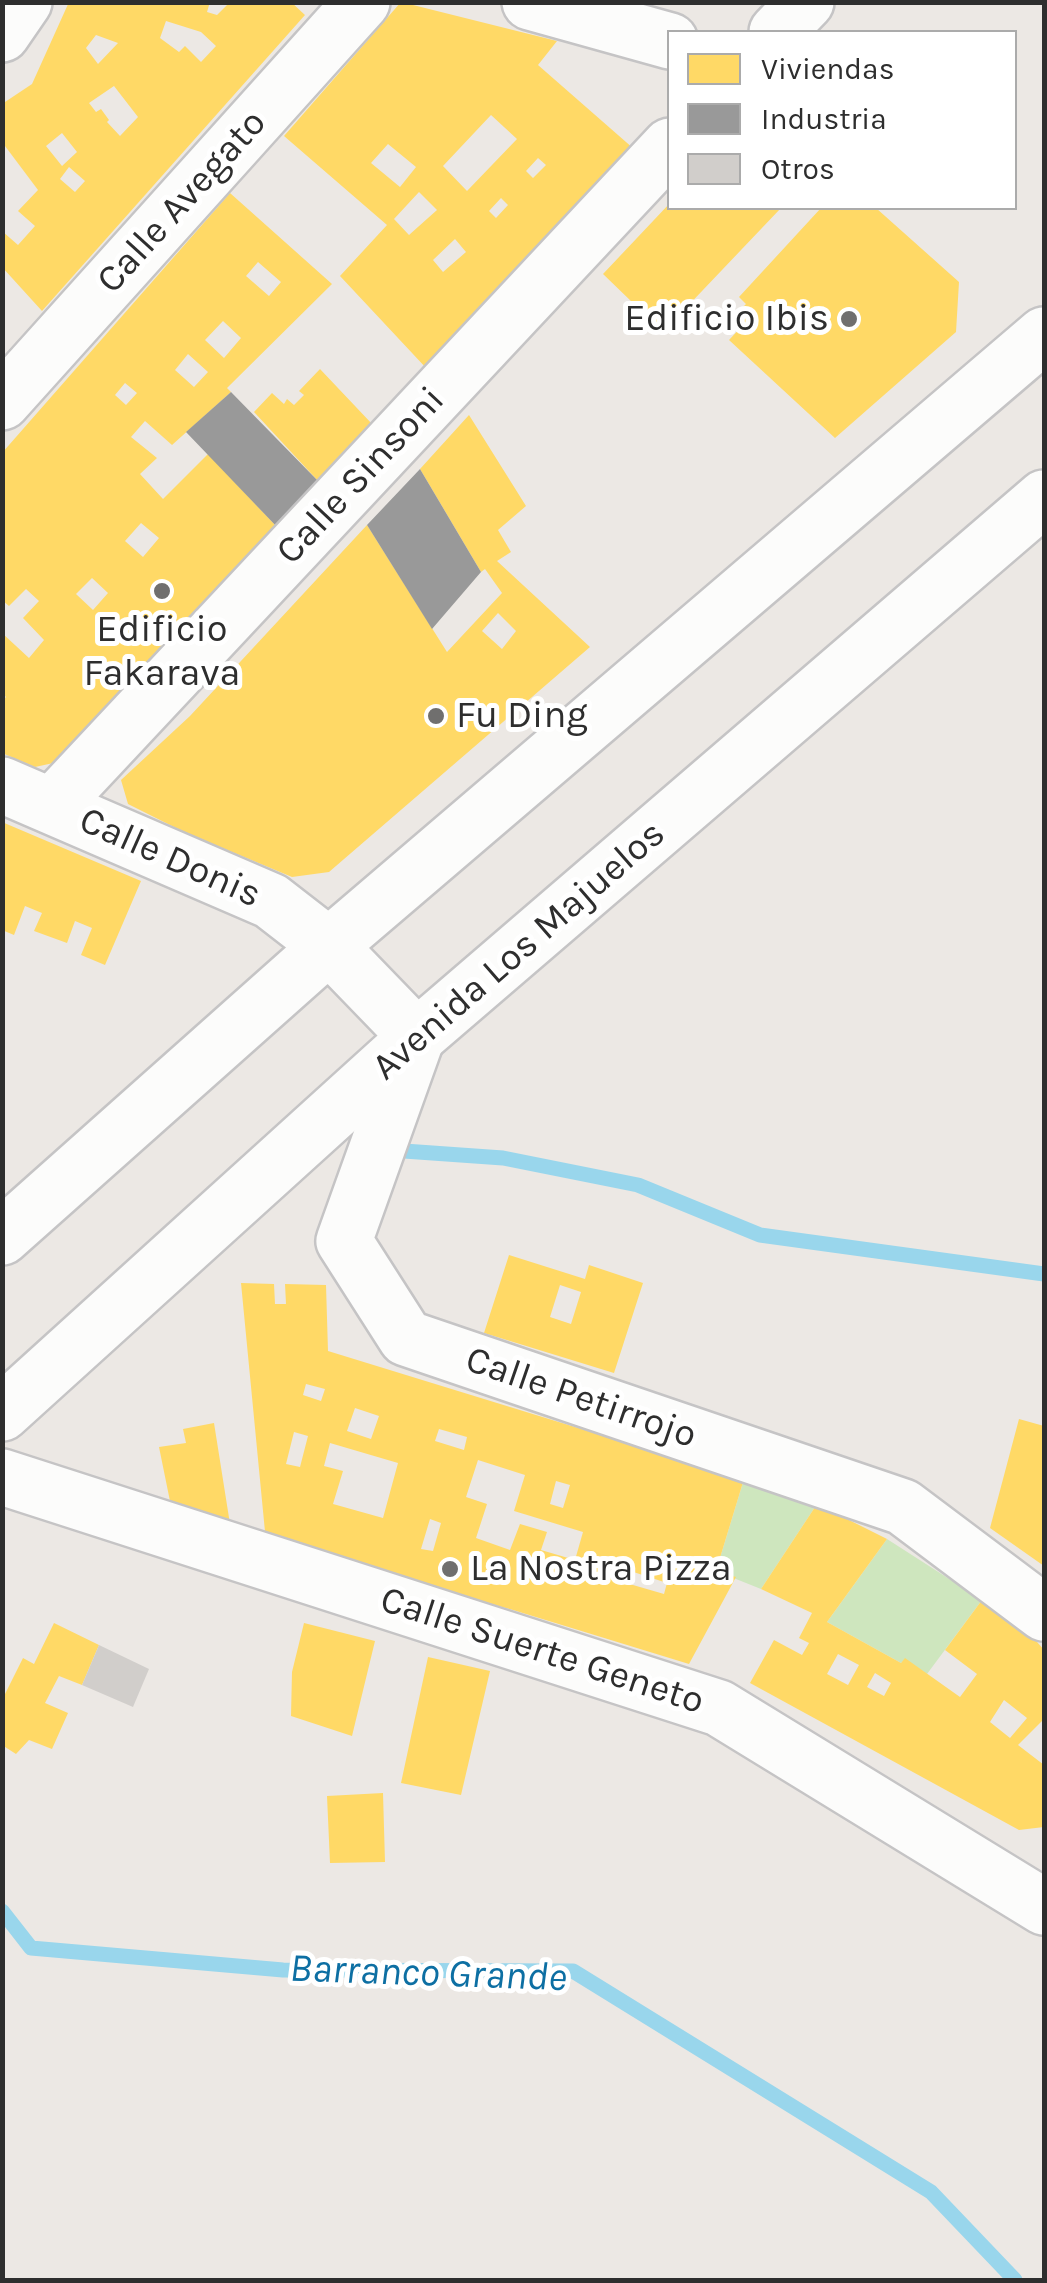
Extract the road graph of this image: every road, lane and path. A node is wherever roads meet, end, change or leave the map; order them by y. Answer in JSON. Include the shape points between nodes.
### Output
{"nodes":[{"id":1,"x":24,"y":2,"type":"edge"},
{"id":2,"x":362,"y":2,"type":"edge"},
{"id":3,"x":530,"y":2,"type":"edge"},
{"id":4,"x":806,"y":2,"type":"edge"},
{"id":5,"x":779,"y":30,"type":"edge"},
{"id":6,"x":2,"y":34,"type":"edge"},
{"id":7,"x":667,"y":39,"type":"edge"},
{"id":8,"x":667,"y":149,"type":"edge"},
{"id":9,"x":1044,"y":335,"type":"edge"},
{"id":10,"x":2,"y":402,"type":"edge"},
{"id":11,"x":1044,"y":498,"type":"edge"},
{"id":12,"x":2,"y":785,"type":"edge"},
{"id":13,"x":52,"y":806,"type":"junction"},
{"id":14,"x":329,"y":946,"type":"junction"},
{"id":15,"x":417,"y":1037,"type":"junction"},
{"id":16,"x":2,"y":1236,"type":"edge"},
{"id":17,"x":2,"y":1413,"type":"edge"},
{"id":18,"x":2,"y":1477,"type":"edge"},
{"id":19,"x":1044,"y":1613,"type":"edge"},
{"id":20,"x":1041,"y":1899,"type":"edge"}],
"edges":[{"from":1,"to":6,"type":"street"},
{"from":2,"to":10,"type":"street","name":"Calle Avegato"},
{"from":3,"to":7,"type":"street"},
{"from":4,"to":5,"type":"street"},
{"from":8,"to":13,"type":"street","name":"Calle Sinsoni"},
{"from":9,"to":14,"type":"street"},
{"from":11,"to":15,"type":"street","name":"Avenida Los Majuelos"},
{"from":12,"to":13,"type":"street","name":"Calle Donis"},
{"from":13,"to":14,"type":"street","name":"Calle Donis","via":[[271,901]]},
{"from":14,"to":15,"type":"street","name":"Calle Donis"},
{"from":14,"to":16,"type":"street"},
{"from":15,"to":17,"type":"street","name":"Avenida Los Majuelos"},
{"from":15,"to":19,"type":"street","name":"Calle Petirrojo","via":[[344,1241],[406,1338],[903,1507]]},
{"from":18,"to":20,"type":"street","name":"Calle Suerte Geneto","via":[[719,1708]]}]}
